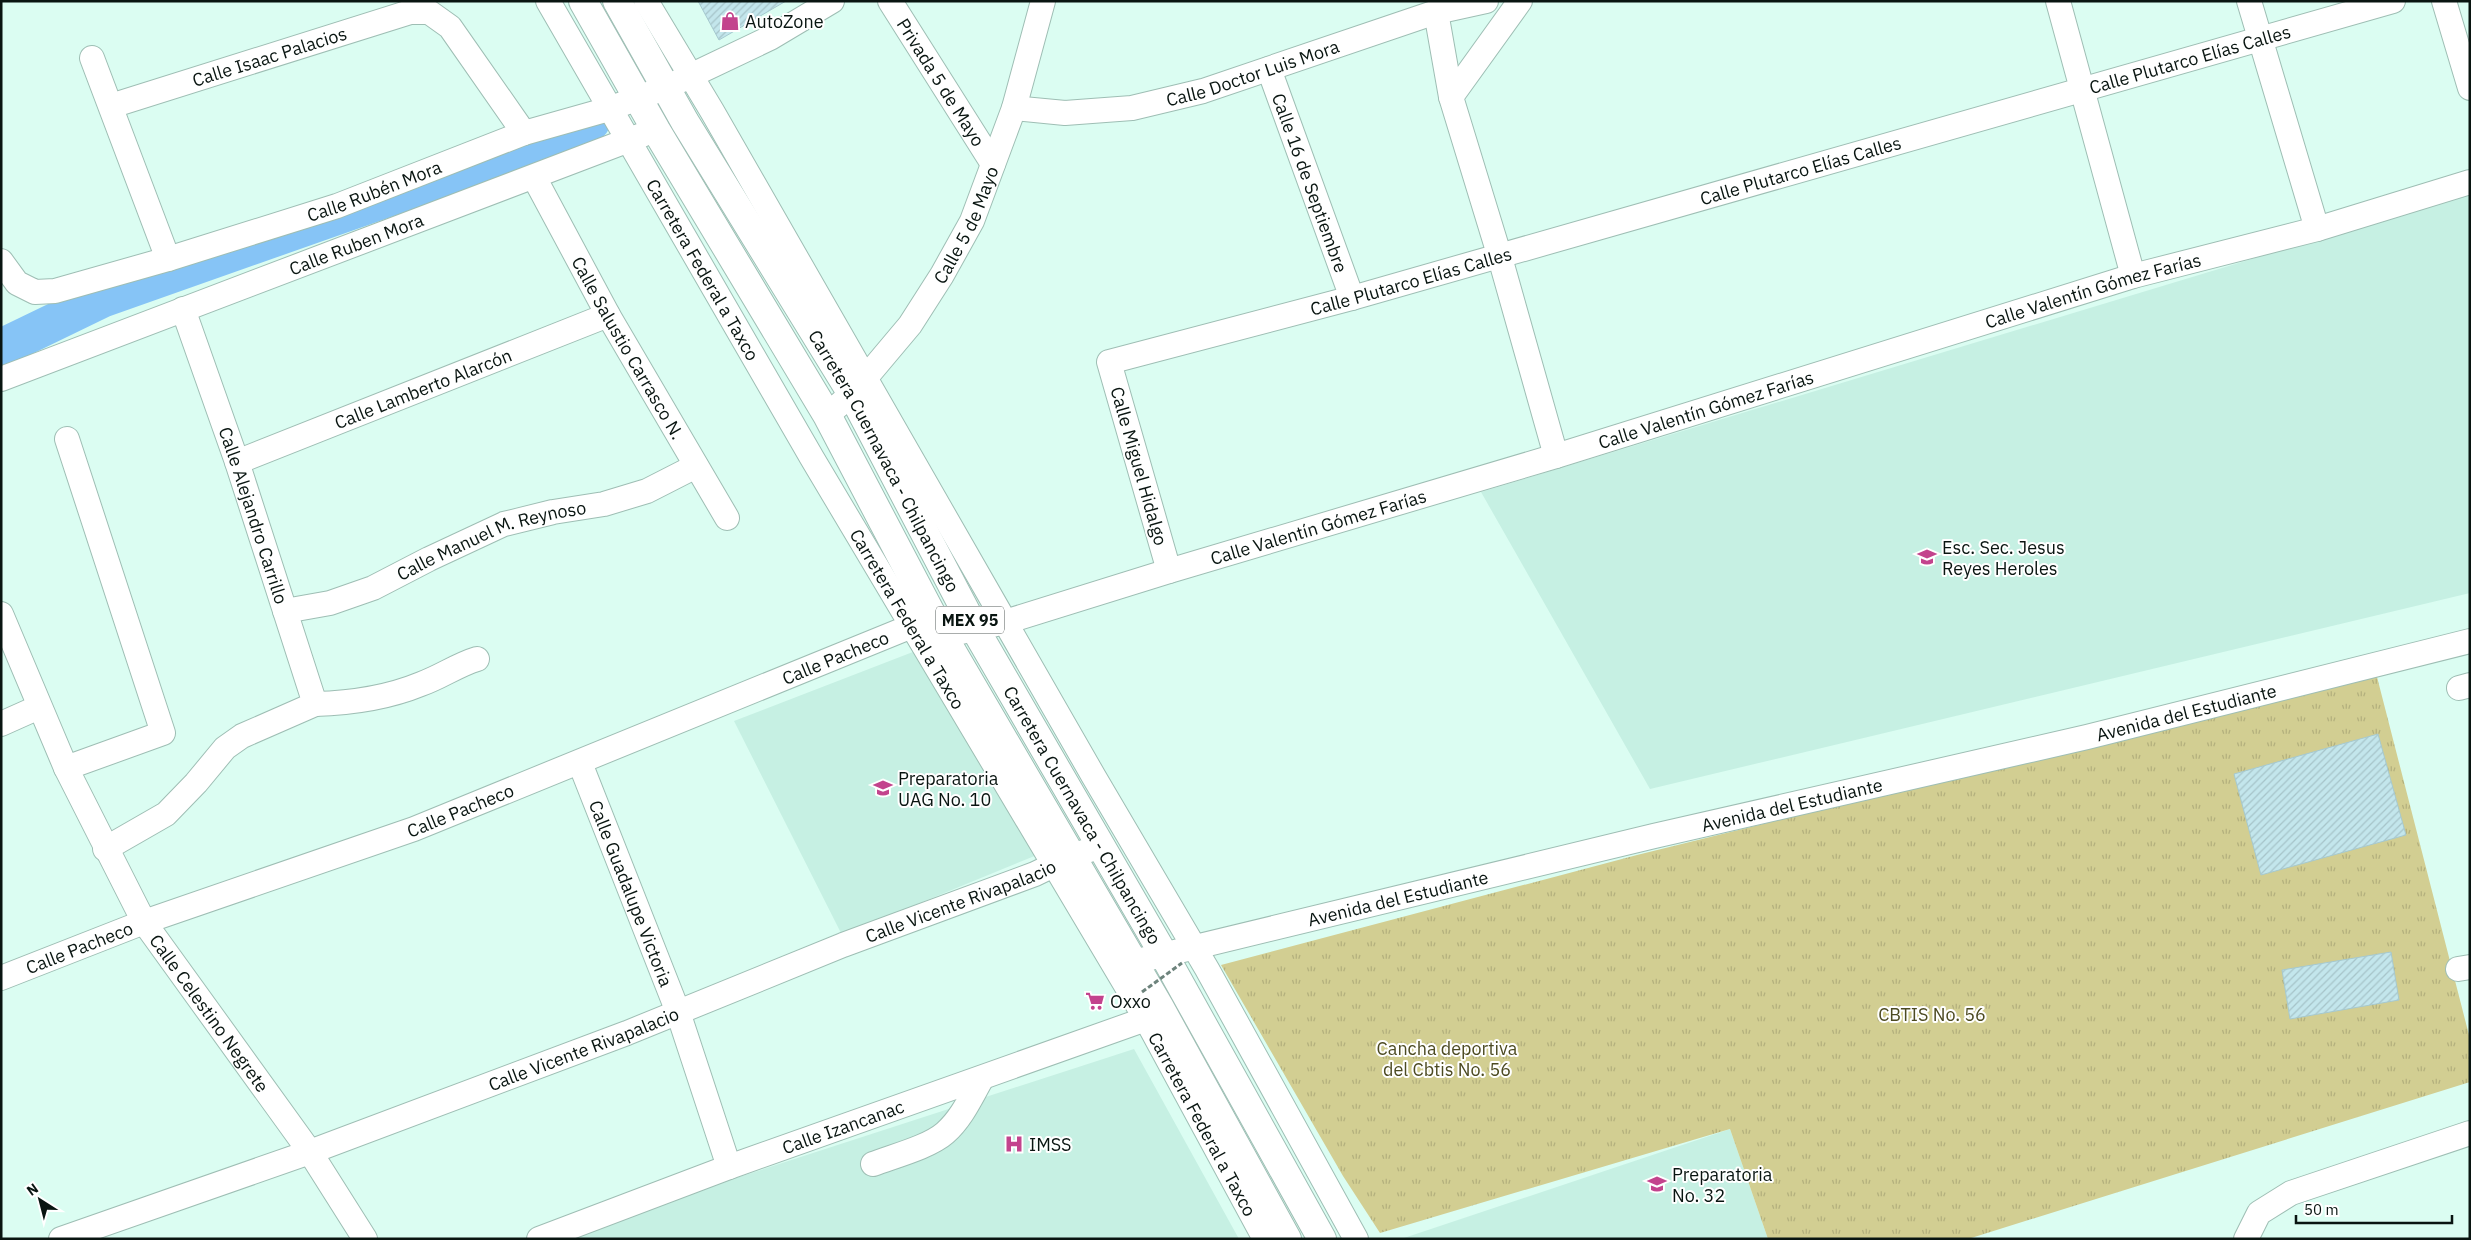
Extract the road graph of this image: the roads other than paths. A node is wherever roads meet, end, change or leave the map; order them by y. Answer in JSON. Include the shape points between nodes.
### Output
{"nodes":[{"id":1,"x":548,"y":1,"type":"edge"},
{"id":2,"x":583,"y":1,"type":"edge"},
{"id":3,"x":617,"y":1,"type":"edge"},
{"id":4,"x":646,"y":1,"type":"edge"},
{"id":5,"x":832,"y":1,"type":"edge"},
{"id":6,"x":1043,"y":1,"type":"edge"},
{"id":7,"x":1486,"y":1,"type":"edge"},
{"id":8,"x":1520,"y":1,"type":"edge"},
{"id":9,"x":2058,"y":1,"type":"edge"},
{"id":10,"x":2249,"y":1,"type":"edge"},
{"id":11,"x":2393,"y":1,"type":"edge"},
{"id":12,"x":2444,"y":1,"type":"edge"},
{"id":13,"x":889,"y":2,"type":"edge"},
{"id":14,"x":1436,"y":12,"type":"junction"},
{"id":15,"x":2260,"y":40,"type":"junction"},
{"id":16,"x":92,"y":58,"type":"dead end"},
{"id":17,"x":1269,"y":69,"type":"junction"},
{"id":18,"x":678,"y":82,"type":"junction"},
{"id":19,"x":2470,"y":88,"type":"edge"},
{"id":20,"x":2080,"y":90,"type":"junction"},
{"id":21,"x":1451,"y":97,"type":"junction"},
{"id":22,"x":638,"y":98,"type":"junction"},
{"id":23,"x":111,"y":106,"type":"junction"},
{"id":24,"x":1014,"y":108,"type":"junction"},
{"id":25,"x":609,"y":109,"type":"junction"},
{"id":26,"x":712,"y":111,"type":"junction"},
{"id":27,"x":685,"y":122,"type":"junction"},
{"id":28,"x":656,"y":130,"type":"junction"},
{"id":29,"x":524,"y":133,"type":"junction"},
{"id":30,"x":626,"y":140,"type":"junction"},
{"id":31,"x":992,"y":164,"type":"junction"},
{"id":32,"x":534,"y":176,"type":"junction"},
{"id":33,"x":2470,"y":182,"type":"edge"},
{"id":34,"x":2317,"y":228,"type":"junction"},
{"id":35,"x":1499,"y":254,"type":"junction"},
{"id":36,"x":168,"y":259,"type":"junction"},
{"id":37,"x":1,"y":261,"type":"edge"},
{"id":38,"x":2133,"y":276,"type":"junction"},
{"id":39,"x":1352,"y":298,"type":"junction"},
{"id":40,"x":183,"y":309,"type":"junction"},
{"id":41,"x":608,"y":315,"type":"junction"},
{"id":42,"x":1109,"y":362,"type":"joint"},
{"id":43,"x":1,"y":379,"type":"edge"},
{"id":44,"x":858,"y":385,"type":"junction"},
{"id":45,"x":827,"y":415,"type":"junction"},
{"id":46,"x":67,"y":439,"type":"dead end"},
{"id":47,"x":1556,"y":456,"type":"junction"},
{"id":48,"x":237,"y":462,"type":"junction"},
{"id":49,"x":696,"y":466,"type":"junction"},
{"id":50,"x":727,"y":518,"type":"dead end"},
{"id":51,"x":1169,"y":571,"type":"junction"},
{"id":52,"x":285,"y":611,"type":"junction"},
{"id":53,"x":1,"y":614,"type":"edge"},
{"id":54,"x":1006,"y":622,"type":"junction"},
{"id":55,"x":912,"y":626,"type":"junction"},
{"id":56,"x":975,"y":629,"type":"junction"},
{"id":57,"x":943,"y":636,"type":"junction"},
{"id":58,"x":2470,"y":641,"type":"edge"},
{"id":59,"x":478,"y":659,"type":"dead end"},
{"id":60,"x":325,"y":703,"type":"junction"},
{"id":61,"x":38,"y":707,"type":"junction"},
{"id":62,"x":1,"y":724,"type":"edge"},
{"id":63,"x":580,"y":763,"type":"junction"},
{"id":64,"x":66,"y":768,"type":"junction"},
{"id":65,"x":1068,"y":789,"type":"junction"},
{"id":66,"x":1032,"y":806,"type":"junction"},
{"id":67,"x":1100,"y":846,"type":"junction"},
{"id":68,"x":105,"y":849,"type":"junction"},
{"id":69,"x":1063,"y":860,"type":"junction"},
{"id":70,"x":144,"y":922,"type":"junction"},
{"id":71,"x":1180,"y":955,"type":"junction"},
{"id":72,"x":1122,"y":964,"type":"junction"},
{"id":73,"x":1,"y":978,"type":"edge"},
{"id":74,"x":678,"y":1012,"type":"junction"},
{"id":75,"x":1146,"y":1019,"type":"junction"},
{"id":76,"x":982,"y":1078,"type":"junction"},
{"id":77,"x":1192,"y":1085,"type":"junction"},
{"id":78,"x":1274,"y":1090,"type":"junction"},
{"id":79,"x":1247,"y":1104,"type":"junction"},
{"id":80,"x":2470,"y":1133,"type":"edge"},
{"id":81,"x":310,"y":1152,"type":"junction"},
{"id":82,"x":873,"y":1164,"type":"dead end"},
{"id":83,"x":730,"y":1167,"type":"junction"},
{"id":84,"x":540,"y":1238,"type":"edge"},
{"id":85,"x":62,"y":1239,"type":"edge"},
{"id":86,"x":365,"y":1239,"type":"edge"},
{"id":87,"x":1265,"y":1239,"type":"edge"},
{"id":88,"x":1287,"y":1239,"type":"edge"},
{"id":89,"x":1322,"y":1239,"type":"edge"},
{"id":90,"x":1356,"y":1239,"type":"edge"},
{"id":91,"x":2246,"y":1239,"type":"edge"}],
"edges":[{"from":1,"to":25,"type":"street","name":"Carretera Federal a Taxco"},
{"from":2,"to":22,"type":"main road","name":"Carretera Cuernavaca - Chilpancingo","number":"MEX 95"},
{"from":3,"to":18,"type":"main road","name":"Carretera Cuernavaca - Chilpancingo","number":"MEX 95"},
{"from":4,"to":18,"type":"street"},
{"from":5,"to":18,"type":"street","name":"Calle Rubén Mora","via":[[770,38]]},
{"from":6,"to":24,"type":"street","name":"Calle 5 de Mayo"},
{"from":7,"to":14,"type":"street","name":"Calle Doctor Luis Mora"},
{"from":8,"to":21,"type":"street"},
{"from":9,"to":20,"type":"street"},
{"from":10,"to":15,"type":"street"},
{"from":11,"to":15,"type":"street","name":"Calle Plutarco Elías Calles"},
{"from":12,"to":19,"type":"street"},
{"from":13,"to":31,"type":"street","name":"Privada 5 de Mayo"},
{"from":14,"to":17,"type":"street","name":"Calle Doctor Luis Mora"},
{"from":14,"to":21,"type":"street"},
{"from":15,"to":20,"type":"street","name":"Calle Plutarco Elías Calles"},
{"from":15,"to":34,"type":"street"},
{"from":16,"to":23,"type":"street"},
{"from":17,"to":24,"type":"street","name":"Calle Doctor Luis Mora","via":[[1202,91],[1132,108],[1065,113]]},
{"from":17,"to":39,"type":"street","name":"Calle 16 de Septiembre"},
{"from":18,"to":22,"type":"street","name":"Calle Rubén Mora"},
{"from":18,"to":26,"type":"street"},
{"from":18,"to":27,"type":"main road","name":"Carretera Cuernavaca - Chilpancingo","number":"MEX 95"},
{"from":20,"to":35,"type":"street","name":"Calle Plutarco Elías Calles"},
{"from":20,"to":38,"type":"street"},
{"from":21,"to":35,"type":"street"},
{"from":22,"to":25,"type":"street","name":"Calle Rubén Mora"},
{"from":22,"to":28,"type":"main road","name":"Carretera Cuernavaca - Chilpancingo","number":"MEX 95"},
{"from":23,"to":29,"type":"street","name":"Calle Isaac Palacios","via":[[410,12],[429,12],[450,27]]},
{"from":23,"to":36,"type":"street"},
{"from":24,"to":31,"type":"street","name":"Calle 5 de Mayo"},
{"from":25,"to":29,"type":"street","name":"Calle Rubén Mora"},
{"from":25,"to":30,"type":"street","name":"Carretera Federal a Taxco"},
{"from":26,"to":27,"type":"street","name":"Calle Ruben Mora"},
{"from":26,"to":44,"type":"street"},
{"from":27,"to":28,"type":"street","name":"Calle Ruben Mora"},
{"from":27,"to":44,"type":"main road","name":"Carretera Cuernavaca - Chilpancingo","number":"MEX 95"},
{"from":28,"to":30,"type":"street","name":"Calle Ruben Mora"},
{"from":28,"to":45,"type":"main road","name":"Carretera Cuernavaca - Chilpancingo","number":"MEX 95"},
{"from":29,"to":36,"type":"street","name":"Calle Rubén Mora","via":[[337,206]]},
{"from":30,"to":32,"type":"street","name":"Calle Ruben Mora"},
{"from":30,"to":55,"type":"street","name":"Carretera Federal a Taxco"},
{"from":31,"to":44,"type":"street","name":"Calle 5 de Mayo","via":[[972,221],[942,275],[910,325]]},
{"from":32,"to":40,"type":"street","name":"Calle Ruben Mora"},
{"from":32,"to":41,"type":"street","name":"Calle Salustio Carrasco N."},
{"from":33,"to":34,"type":"street","name":"Calle Valentín Gómez Farías"},
{"from":34,"to":38,"type":"street","name":"Calle Valentín Gómez Farías"},
{"from":35,"to":39,"type":"street","name":"Calle Plutarco Elías Calles"},
{"from":35,"to":47,"type":"street"},
{"from":36,"to":37,"type":"street","name":"Calle Rubén Mora","via":[[55,291],[35,292],[17,283]]},
{"from":38,"to":47,"type":"street","name":"Calle Valentín Gómez Farías"},
{"from":39,"to":42,"type":"street","name":"Calle Plutarco Elías Calles"},
{"from":40,"to":43,"type":"street","name":"Calle Ruben Mora"},
{"from":40,"to":48,"type":"street","name":"Calle Alejandro Carrillo"},
{"from":41,"to":48,"type":"street","name":"Calle Lamberto Alarcón"},
{"from":41,"to":49,"type":"street","name":"Calle Salustio Carrasco N."},
{"from":42,"to":51,"type":"street","name":"Calle Miguel Hidalgo"},
{"from":44,"to":45,"type":"street","name":"Calle 5 de Mayo"},
{"from":44,"to":54,"type":"street"},
{"from":44,"to":56,"type":"main road","name":"Carretera Cuernavaca - Chilpancingo","number":"MEX 95"},
{"from":45,"to":57,"type":"main road","name":"Carretera Cuernavaca - Chilpancingo","number":"MEX 95"},
{"from":46,"to":64,"type":"street","via":[[163,733]]},
{"from":47,"to":51,"type":"street","name":"Calle Valentín Gómez Farías"},
{"from":48,"to":52,"type":"street","name":"Calle Alejandro Carrillo"},
{"from":49,"to":50,"type":"street","name":"Calle Salustio Carrasco N."},
{"from":49,"to":52,"type":"street","name":"Calle Manuel M. Reynoso","via":[[647,491],[613,502],[504,524],[373,588],[330,603]]},
{"from":51,"to":54,"type":"street","name":"Calle Valentín Gómez Farías"},
{"from":52,"to":60,"type":"street","name":"Calle Alejandro Carrillo"},
{"from":53,"to":61,"type":"street","name":"Calle Celestino Negrete"},
{"from":54,"to":56,"type":"street","name":"Calle Valentín Gómez Farías"},
{"from":54,"to":71,"type":"street"},
{"from":55,"to":63,"type":"street","name":"Calle Pacheco"},
{"from":55,"to":66,"type":"street","name":"Carretera Federal a Taxco"},
{"from":56,"to":57,"type":"street","name":"Calle Valentín Gómez Farías"},
{"from":56,"to":65,"type":"main road","name":"Carretera Cuernavaca - Chilpancingo","number":"MEX 95"},
{"from":57,"to":66,"type":"main road","name":"Carretera Cuernavaca - Chilpancingo","number":"MEX 95"},
{"from":58,"to":71,"type":"street","name":"Avenida del Estudiante","via":[[2087,737],[1644,839]]},
{"from":59,"to":60,"type":"street","via":[[397,692],[364,700]]},
{"from":60,"to":68,"type":"street","via":[[242,736],[225,748],[166,814]]},
{"from":61,"to":62,"type":"street"},
{"from":61,"to":64,"type":"street","name":"Calle Celestino Negrete"},
{"from":63,"to":70,"type":"street","name":"Calle Pacheco","via":[[414,829]]},
{"from":63,"to":74,"type":"street","name":"Calle Guadalupe Victoria"},
{"from":64,"to":68,"type":"street","name":"Calle Celestino Negrete"},
{"from":65,"to":66,"type":"street"},
{"from":65,"to":67,"type":"main road","name":"Carretera Cuernavaca - Chilpancingo","number":"MEX 95"},
{"from":66,"to":69,"type":"main road","name":"Carretera Cuernavaca - Chilpancingo","number":"MEX 95"},
{"from":67,"to":69,"type":"street","name":"Calle Vicente Rivapalacio"},
{"from":67,"to":71,"type":"main road","name":"Carretera Cuernavaca - Chilpancingo","number":"MEX 95"},
{"from":68,"to":70,"type":"street","name":"Calle Celestino Negrete"},
{"from":69,"to":72,"type":"main road","name":"Carretera Cuernavaca - Chilpancingo","number":"MEX 95"},
{"from":69,"to":74,"type":"street","name":"Calle Vicente Rivapalacio","via":[[1035,874],[843,945]]},
{"from":70,"to":73,"type":"street","name":"Calle Pacheco"},
{"from":70,"to":81,"type":"street","name":"Calle Celestino Negrete"},
{"from":71,"to":72,"type":"street","name":"Avenida del Estudiante"},
{"from":71,"to":78,"type":"street"},
{"from":71,"to":79,"type":"main road","name":"Carretera Cuernavaca - Chilpancingo","number":"MEX 95"},
{"from":72,"to":75,"type":"street","name":"Carretera Federal a Taxco"},
{"from":72,"to":77,"type":"main road","name":"Carretera Cuernavaca - Chilpancingo","number":"MEX 95"},
{"from":74,"to":81,"type":"street","name":"Calle Vicente Rivapalacio"},
{"from":74,"to":83,"type":"street","name":"Calle Guadalupe Victoria"},
{"from":75,"to":76,"type":"street","name":"Calle Izancanac"},
{"from":75,"to":77,"type":"street","name":"Carretera Federal a Taxco"},
{"from":76,"to":82,"type":"street","via":[[963,1112],[944,1134]]},
{"from":76,"to":83,"type":"street","name":"Calle Izancanac"},
{"from":77,"to":87,"type":"street","name":"Carretera Federal a Taxco"},
{"from":77,"to":88,"type":"main road","name":"Carretera Cuernavaca - Chilpancingo","number":"MEX 95"},
{"from":78,"to":79,"type":"street"},
{"from":78,"to":90,"type":"street"},
{"from":79,"to":89,"type":"main road","name":"Carretera Cuernavaca - Chilpancingo","number":"MEX 95"},
{"from":80,"to":91,"type":"street","via":[[2291,1193],[2259,1213]]},
{"from":81,"to":85,"type":"street","name":"Calle Vicente Rivapalacio"},
{"from":81,"to":86,"type":"street","name":"Calle Celestino Negrete"},
{"from":83,"to":84,"type":"street","name":"Calle Izancanac"}]}
